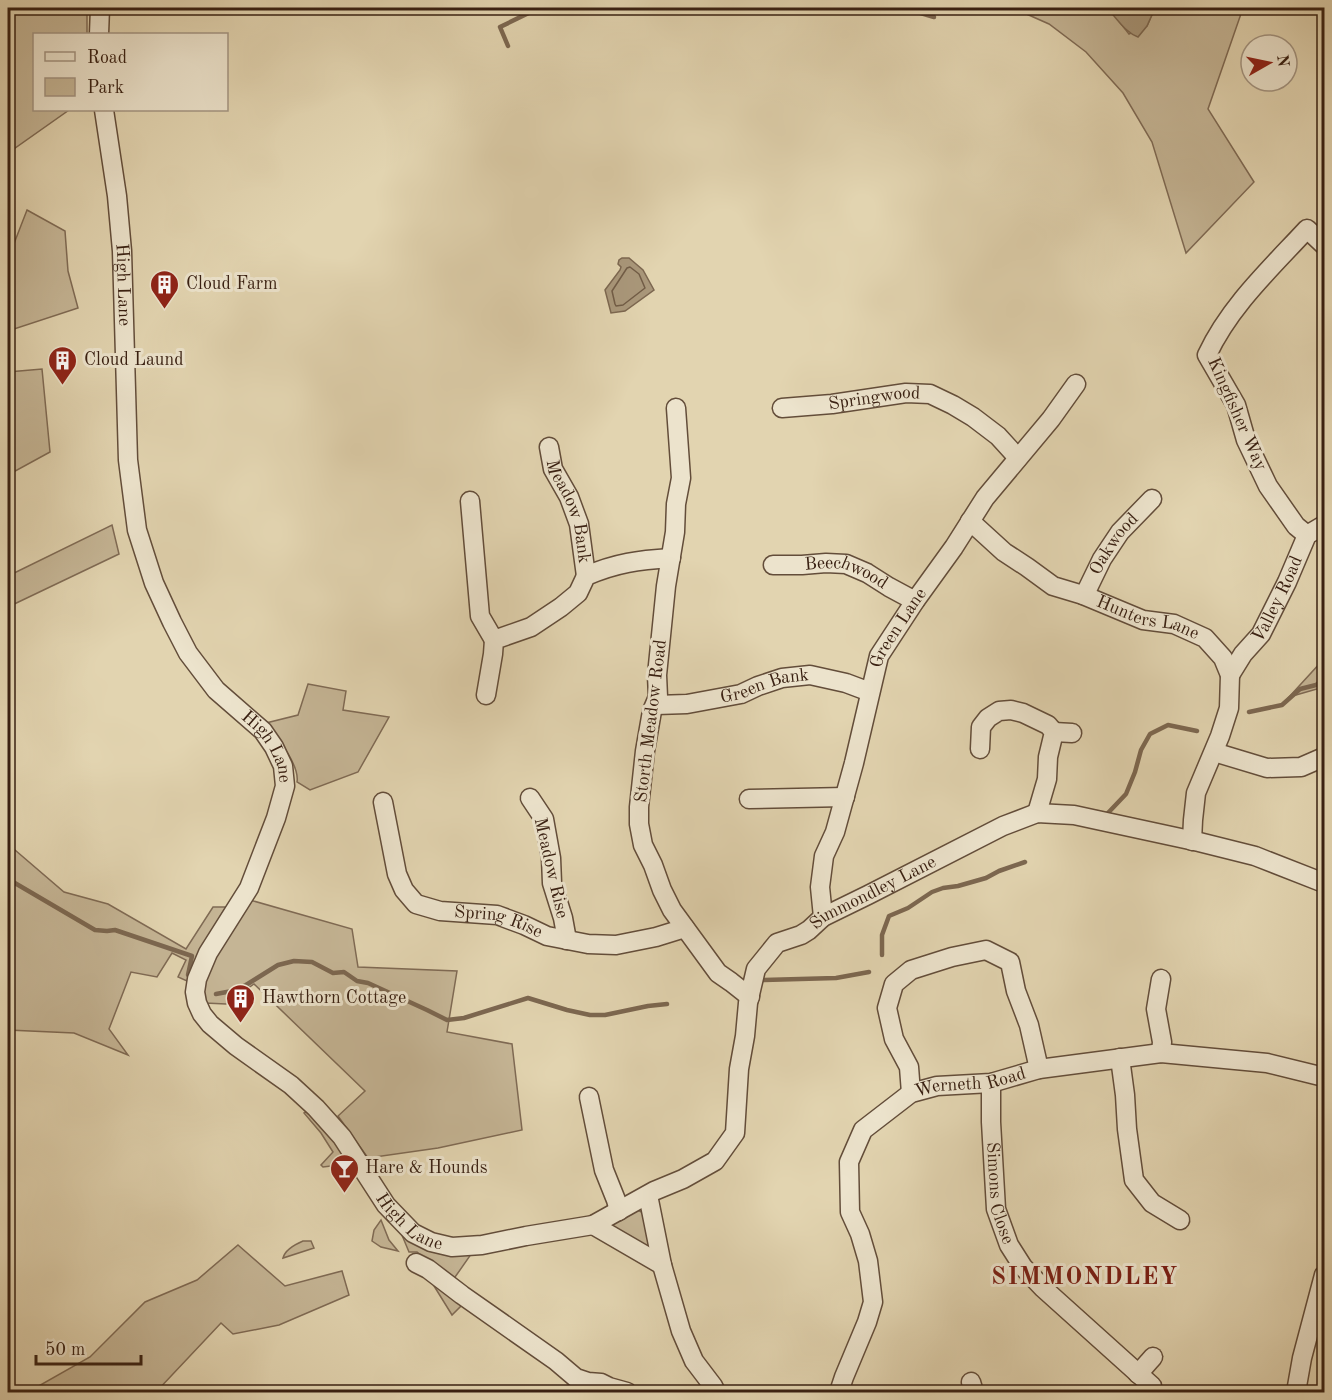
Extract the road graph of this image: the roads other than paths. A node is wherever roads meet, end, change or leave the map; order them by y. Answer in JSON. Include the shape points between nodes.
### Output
{"nodes":[{"id":1,"x":100,"y":8,"type":"edge"},
{"id":2,"x":99,"y":33,"type":"edge"},
{"id":3,"x":104,"y":111,"type":"edge"},
{"id":4,"x":1324,"y":245,"type":"edge"},
{"id":5,"x":1076,"y":384,"type":"dead end"},
{"id":6,"x":676,"y":408,"type":"dead end"},
{"id":7,"x":782,"y":408,"type":"dead end"},
{"id":8,"x":549,"y":447,"type":"dead end"},
{"id":9,"x":1018,"y":458,"type":"junction"},
{"id":10,"x":1152,"y":499,"type":"dead end"},
{"id":11,"x":470,"y":501,"type":"dead end"},
{"id":12,"x":970,"y":520,"type":"junction"},
{"id":13,"x":1324,"y":525,"type":"edge"},
{"id":14,"x":1307,"y":535,"type":"junction"},
{"id":15,"x":671,"y":558,"type":"junction"},
{"id":16,"x":772,"y":565,"type":"dead end"},
{"id":17,"x":586,"y":576,"type":"junction"},
{"id":18,"x":1083,"y":595,"type":"junction"},
{"id":19,"x":915,"y":601,"type":"junction"},
{"id":20,"x":494,"y":640,"type":"junction"},
{"id":21,"x":1230,"y":675,"type":"junction"},
{"id":22,"x":870,"y":692,"type":"junction"},
{"id":23,"x":486,"y":695,"type":"dead end"},
{"id":24,"x":656,"y":705,"type":"junction"},
{"id":25,"x":980,"y":749,"type":"dead end"},
{"id":26,"x":1214,"y":752,"type":"junction"},
{"id":27,"x":1324,"y":758,"type":"edge"},
{"id":28,"x":845,"y":797,"type":"junction"},
{"id":29,"x":530,"y":798,"type":"dead end"},
{"id":30,"x":749,"y":799,"type":"dead end"},
{"id":31,"x":383,"y":802,"type":"dead end"},
{"id":32,"x":1036,"y":813,"type":"junction"},
{"id":33,"x":1192,"y":841,"type":"junction"},
{"id":34,"x":1324,"y":882,"type":"edge"},
{"id":35,"x":823,"y":917,"type":"junction"},
{"id":36,"x":685,"y":928,"type":"junction"},
{"id":37,"x":567,"y":940,"type":"junction"},
{"id":38,"x":1161,"y":979,"type":"dead end"},
{"id":39,"x":750,"y":997,"type":"junction"},
{"id":40,"x":1161,"y":1053,"type":"junction"},
{"id":41,"x":1120,"y":1058,"type":"junction"},
{"id":42,"x":1039,"y":1070,"type":"junction"},
{"id":43,"x":1324,"y":1077,"type":"edge"},
{"id":44,"x":991,"y":1083,"type":"junction"},
{"id":45,"x":911,"y":1093,"type":"junction"},
{"id":46,"x":589,"y":1097,"type":"dead end"},
{"id":47,"x":648,"y":1195,"type":"junction"},
{"id":48,"x":619,"y":1211,"type":"junction"},
{"id":49,"x":1179,"y":1220,"type":"dead end"},
{"id":50,"x":593,"y":1225,"type":"junction"},
{"id":51,"x":416,"y":1263,"type":"dead end"},
{"id":52,"x":662,"y":1265,"type":"junction"},
{"id":53,"x":1324,"y":1275,"type":"edge"},
{"id":54,"x":1153,"y":1357,"type":"dead end"},
{"id":55,"x":627,"y":1392,"type":"edge"},
{"id":56,"x":716,"y":1392,"type":"edge"},
{"id":57,"x":839,"y":1392,"type":"edge"},
{"id":58,"x":1296,"y":1392,"type":"edge"}],
"edges":[{"from":1,"to":2,"type":"street"},
{"from":3,"to":50,"type":"street","name":"High Lane","via":[[122,251],[128,460],[137,530],[154,583],[188,653],[216,690],[263,731],[283,766],[285,786],[279,811],[249,888],[208,953],[197,979],[197,1004],[210,1024],[316,1108],[342,1137],[386,1205],[413,1233],[452,1247]]},
{"from":4,"to":14,"type":"street","name":"Kingfisher Way","via":[[1307,229],[1238,304],[1207,355],[1236,405],[1246,440],[1268,486],[1296,526]]},
{"from":5,"to":9,"type":"street","name":"Green Lane"},
{"from":6,"to":15,"type":"street","name":"Storth Meadow Road","via":[[681,478]]},
{"from":7,"to":9,"type":"street","name":"Springwood","via":[[906,393],[930,394],[974,417]]},
{"from":8,"to":17,"type":"street","name":"Meadow Bank","via":[[553,469],[579,524]]},
{"from":9,"to":12,"type":"street","name":"Green Lane"},
{"from":10,"to":18,"type":"street","name":"Oakwood","via":[[1120,532]]},
{"from":11,"to":20,"type":"street","via":[[480,616]]},
{"from":12,"to":18,"type":"street","name":"Hunters Lane","via":[[1004,552],[1053,586]]},
{"from":12,"to":19,"type":"street","name":"Green Lane"},
{"from":13,"to":14,"type":"street","name":"Valley Road"},
{"from":14,"to":21,"type":"street","name":"Valley Road","via":[[1261,634]]},
{"from":15,"to":17,"type":"street","via":[[639,560]]},
{"from":15,"to":24,"type":"street","name":"Storth Meadow Road"},
{"from":16,"to":19,"type":"street","name":"Beechwood","via":[[846,564]]},
{"from":17,"to":20,"type":"street","via":[[578,593],[561,607],[531,627]]},
{"from":18,"to":21,"type":"street","name":"Hunters Lane","via":[[1143,620],[1174,624],[1205,638],[1223,658]]},
{"from":19,"to":22,"type":"street","name":"Green Lane","via":[[879,656]]},
{"from":20,"to":23,"type":"street"},
{"from":21,"to":26,"type":"street","via":[[1229,708]]},
{"from":22,"to":24,"type":"street","name":"Green Bank","via":[[810,675],[782,678],[741,694]]},
{"from":22,"to":28,"type":"street","name":"Green Lane"},
{"from":24,"to":36,"type":"street","name":"Storth Meadow Road","via":[[645,751],[639,824],[643,845],[662,890]]},
{"from":25,"to":32,"type":"street","via":[[981,727],[999,711],[1023,713],[1063,732],[1048,757],[1047,779]]},
{"from":26,"to":27,"type":"street","via":[[1268,768],[1301,767]]},
{"from":26,"to":33,"type":"street","via":[[1196,793]]},
{"from":28,"to":30,"type":"street"},
{"from":28,"to":35,"type":"street","name":"Green Lane","via":[[836,832],[824,856],[820,887]]},
{"from":29,"to":37,"type":"street","name":"Meadow Rise","via":[[544,819],[552,883]]},
{"from":31,"to":37,"type":"street","name":"Spring Rise","via":[[397,874],[416,904],[440,911],[497,915]]},
{"from":32,"to":33,"type":"street","name":"Simmondley Lane","via":[[1074,814]]},
{"from":32,"to":35,"type":"street","name":"Simmondley Lane"},
{"from":33,"to":34,"type":"street","name":"Simmondley Lane","via":[[1255,856]]},
{"from":35,"to":39,"type":"street","name":"Simmondley Lane","via":[[801,935],[777,943],[756,969]]},
{"from":36,"to":37,"type":"street","name":"Spring Rise","via":[[616,945]]},
{"from":36,"to":39,"type":"street","name":"Storth Meadow Road","via":[[718,973]]},
{"from":38,"to":40,"type":"street","via":[[1156,1009]]},
{"from":39,"to":47,"type":"street","name":"Simmondley Lane","via":[[739,1069],[735,1133],[715,1161]]},
{"from":40,"to":41,"type":"street","name":"Werneth Road"},
{"from":40,"to":43,"type":"street","name":"Werneth Road","via":[[1267,1063]]},
{"from":41,"to":42,"type":"street","name":"Werneth Road"},
{"from":41,"to":49,"type":"street","via":[[1134,1180],[1152,1203]]},
{"from":42,"to":44,"type":"street","name":"Werneth Road"},
{"from":42,"to":45,"type":"street","via":[[1010,962],[986,950],[910,970],[894,984],[887,1008],[894,1039],[909,1067]]},
{"from":44,"to":45,"type":"street","name":"Werneth Road","via":[[937,1086]]},
{"from":44,"to":54,"type":"street","name":"Simons Close","via":[[996,1209],[1009,1245],[1023,1268],[1043,1288],[1145,1380]]},
{"from":45,"to":57,"type":"street","name":"Werneth Road","via":[[863,1130],[849,1162],[850,1212],[868,1261],[873,1302]]},
{"from":46,"to":48,"type":"street","via":[[604,1170]]},
{"from":47,"to":48,"type":"street","name":"Simmondley Lane"},
{"from":47,"to":52,"type":"street"},
{"from":48,"to":50,"type":"street","name":"Simmondley Lane"},
{"from":50,"to":52,"type":"street"},
{"from":51,"to":55,"type":"street","via":[[576,1377]]},
{"from":52,"to":56,"type":"street","via":[[681,1331],[694,1361]]},
{"from":53,"to":58,"type":"street"}]}
